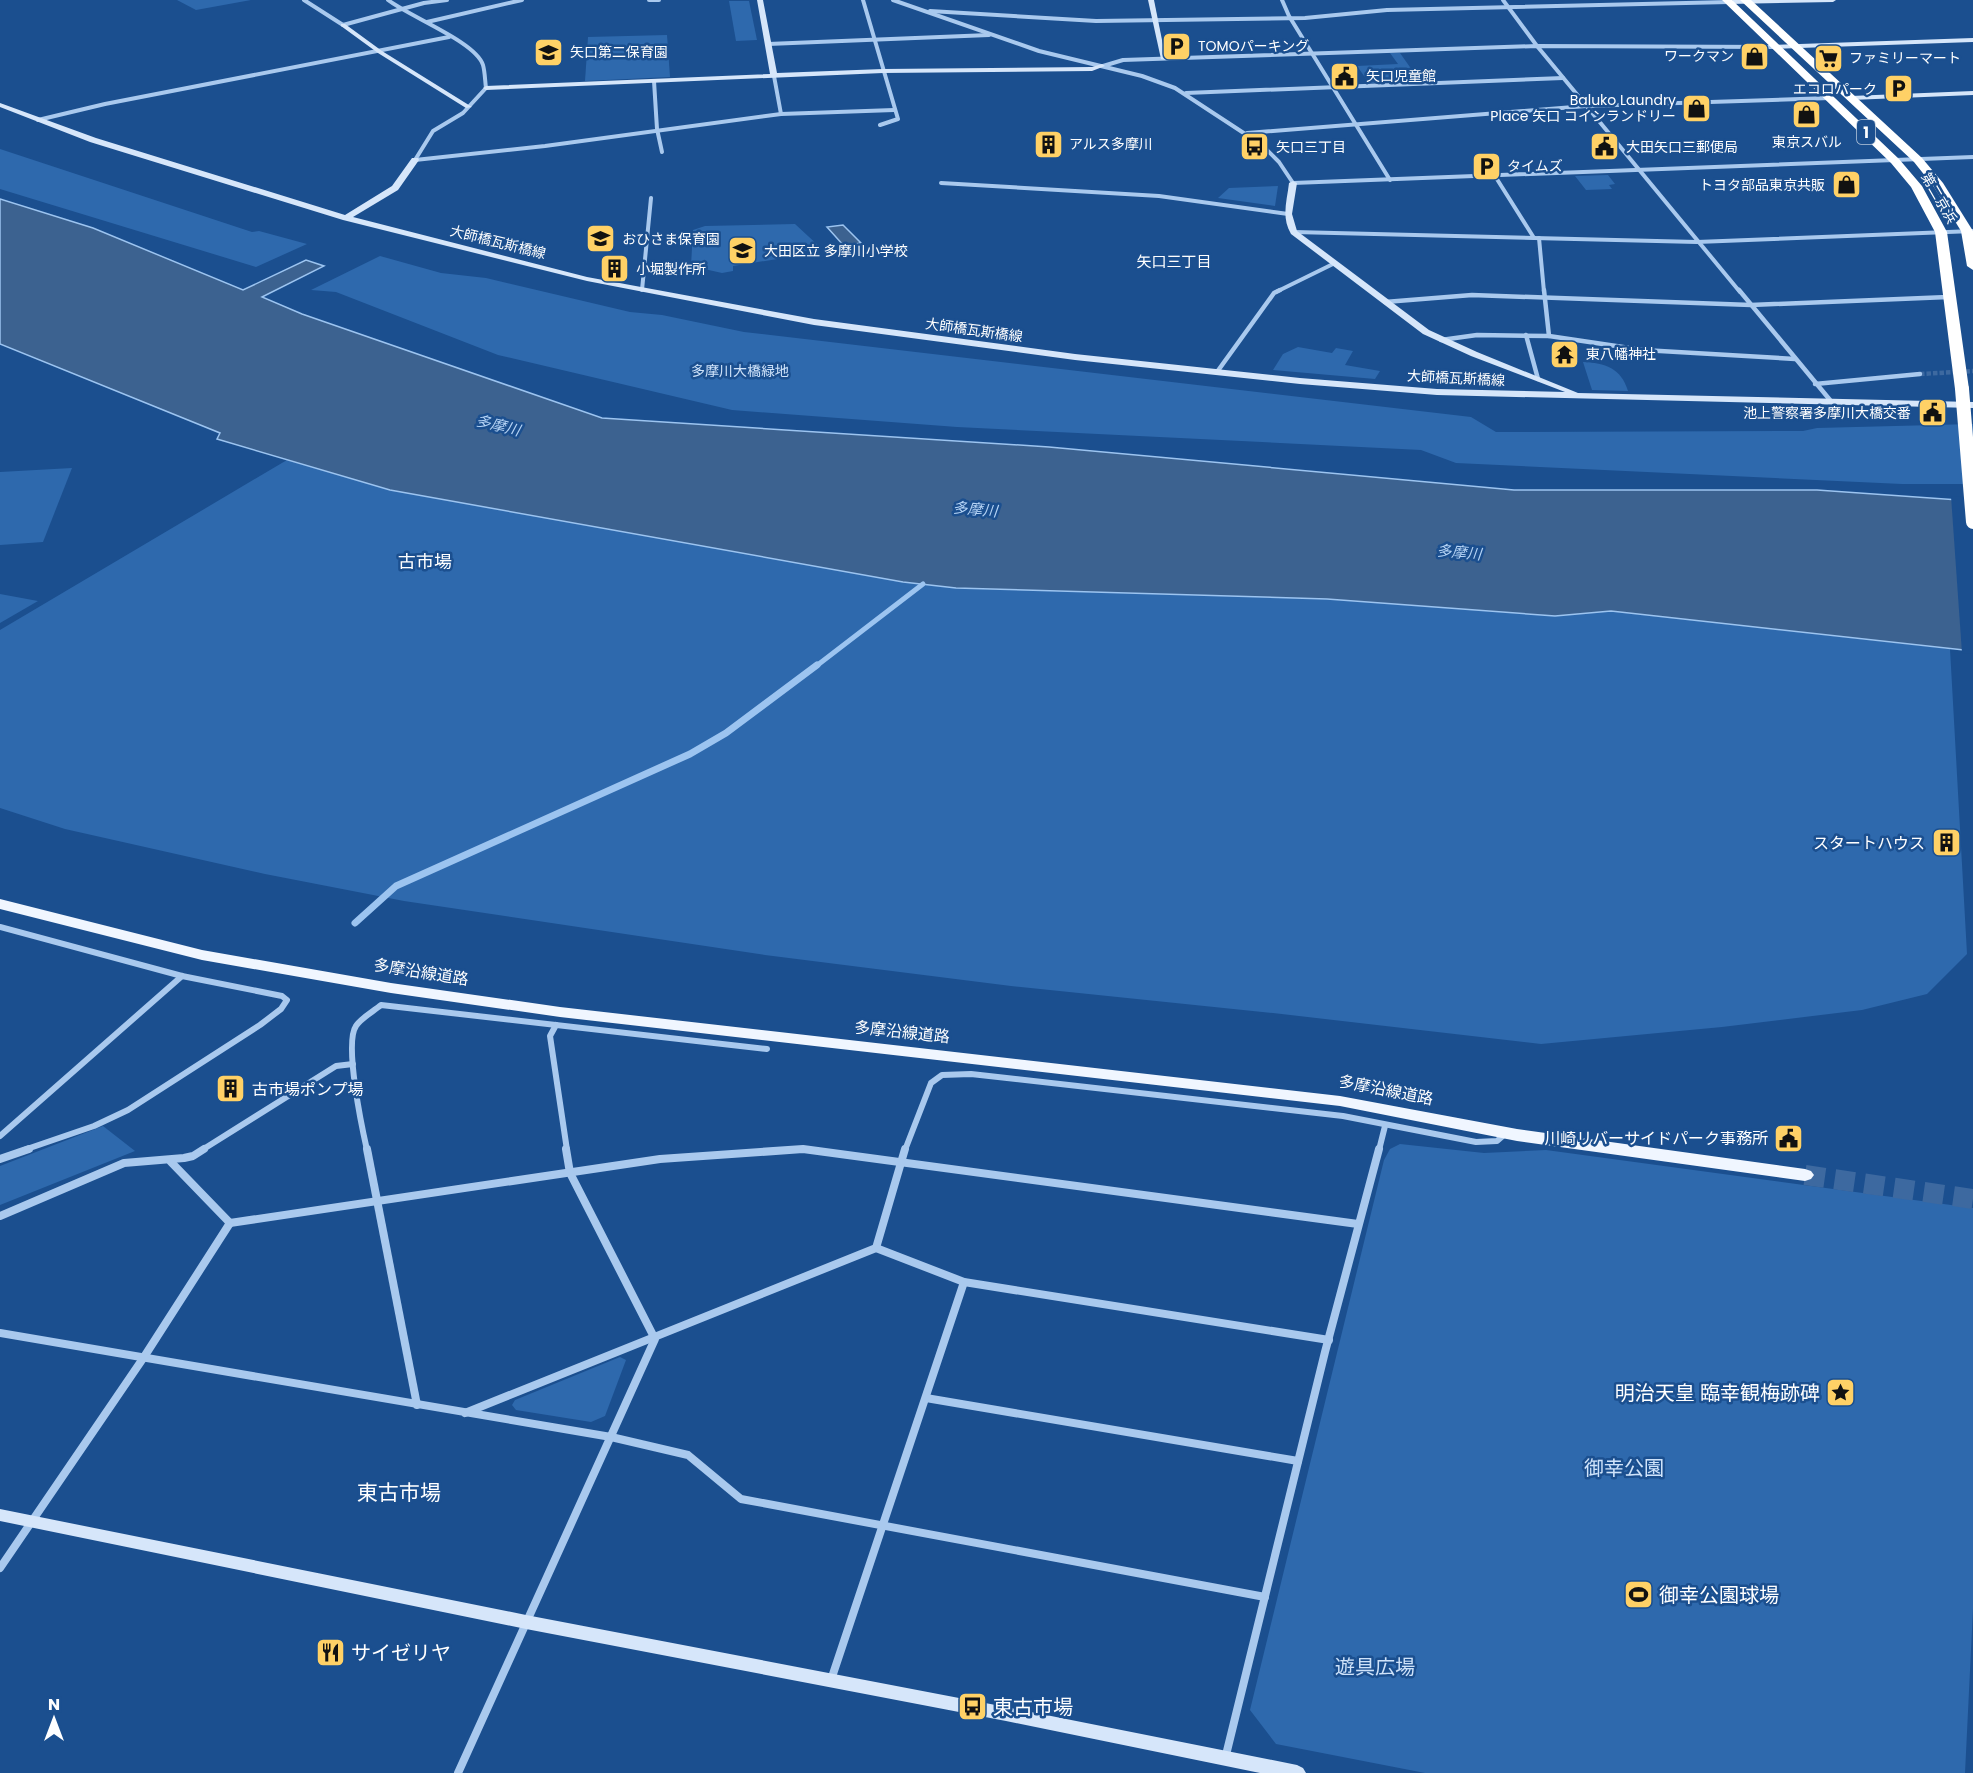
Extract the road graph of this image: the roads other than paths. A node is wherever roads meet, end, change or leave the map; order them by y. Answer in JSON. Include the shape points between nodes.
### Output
{"nodes":[{"id":1,"x":304,"y":0,"type":"edge"},
{"id":2,"x":388,"y":0,"type":"edge"},
{"id":3,"x":447,"y":0,"type":"edge"},
{"id":4,"x":522,"y":0,"type":"edge"},
{"id":5,"x":649,"y":0,"type":"edge"},
{"id":6,"x":658,"y":0,"type":"edge"},
{"id":7,"x":760,"y":0,"type":"edge"},
{"id":8,"x":863,"y":0,"type":"edge"},
{"id":9,"x":893,"y":0,"type":"edge"},
{"id":10,"x":1151,"y":0,"type":"edge"},
{"id":11,"x":1282,"y":0,"type":"edge"},
{"id":12,"x":1503,"y":0,"type":"edge"},
{"id":13,"x":1586,"y":0,"type":"edge"},
{"id":14,"x":1833,"y":0,"type":"edge"},
{"id":15,"x":1728,"y":1,"type":"edge"},
{"id":16,"x":1746,"y":1,"type":"edge"},
{"id":17,"x":1589,"y":4,"type":"junction"},
{"id":18,"x":1509,"y":6,"type":"junction"},
{"id":19,"x":920,"y":10,"type":"junction"},
{"id":20,"x":402,"y":11,"type":"junction"},
{"id":21,"x":1155,"y":19,"type":"junction"},
{"id":22,"x":1291,"y":19,"type":"junction"},
{"id":23,"x":428,"y":22,"type":"junction"},
{"id":24,"x":343,"y":25,"type":"junction"},
{"id":25,"x":993,"y":35,"type":"junction"},
{"id":26,"x":449,"y":37,"type":"junction"},
{"id":27,"x":874,"y":39,"type":"junction"},
{"id":28,"x":1973,"y":40,"type":"edge"},
{"id":29,"x":768,"y":44,"type":"junction"},
{"id":30,"x":1537,"y":46,"type":"junction"},
{"id":31,"x":1793,"y":46,"type":"junction"},
{"id":32,"x":1774,"y":47,"type":"junction"},
{"id":33,"x":380,"y":52,"type":"junction"},
{"id":34,"x":1312,"y":54,"type":"junction"},
{"id":35,"x":1164,"y":59,"type":"junction"},
{"id":36,"x":1102,"y":66,"type":"junction"},
{"id":37,"x":883,"y":71,"type":"junction"},
{"id":38,"x":774,"y":76,"type":"junction"},
{"id":39,"x":1563,"y":78,"type":"junction"},
{"id":40,"x":654,"y":81,"type":"junction"},
{"id":41,"x":486,"y":87,"type":"junction"},
{"id":42,"x":1332,"y":87,"type":"junction"},
{"id":43,"x":1185,"y":93,"type":"junction"},
{"id":44,"x":1973,"y":93,"type":"edge"},
{"id":45,"x":1830,"y":98,"type":"junction"},
{"id":46,"x":1851,"y":98,"type":"junction"},
{"id":47,"x":0,"y":105,"type":"edge"},
{"id":48,"x":1587,"y":106,"type":"junction"},
{"id":49,"x":468,"y":107,"type":"junction"},
{"id":50,"x":894,"y":110,"type":"junction"},
{"id":51,"x":781,"y":114,"type":"junction"},
{"id":52,"x":38,"y":120,"type":"junction"},
{"id":53,"x":880,"y":125,"type":"dead end"},
{"id":54,"x":1356,"y":125,"type":"junction"},
{"id":55,"x":657,"y":129,"type":"junction"},
{"id":56,"x":1247,"y":134,"type":"junction"},
{"id":57,"x":662,"y":152,"type":"dead end"},
{"id":58,"x":1973,"y":158,"type":"edge"},
{"id":59,"x":415,"y":160,"type":"junction"},
{"id":60,"x":1918,"y":160,"type":"junction"},
{"id":61,"x":1895,"y":161,"type":"junction"},
{"id":62,"x":1639,"y":170,"type":"junction"},
{"id":63,"x":1495,"y":176,"type":"junction"},
{"id":64,"x":1390,"y":180,"type":"junction"},
{"id":65,"x":940,"y":183,"type":"dead end"},
{"id":66,"x":1293,"y":183,"type":"junction"},
{"id":67,"x":651,"y":198,"type":"dead end"},
{"id":68,"x":1288,"y":214,"type":"junction"},
{"id":69,"x":346,"y":218,"type":"junction"},
{"id":70,"x":1970,"y":231,"type":"edge"},
{"id":71,"x":1294,"y":232,"type":"junction"},
{"id":72,"x":1941,"y":232,"type":"junction"},
{"id":73,"x":1536,"y":238,"type":"junction"},
{"id":74,"x":1697,"y":242,"type":"junction"},
{"id":75,"x":1335,"y":262,"type":"junction"},
{"id":76,"x":1973,"y":266,"type":"edge"},
{"id":77,"x":642,"y":290,"type":"junction"},
{"id":78,"x":1948,"y":297,"type":"junction"},
{"id":79,"x":1547,"y":298,"type":"junction"},
{"id":80,"x":1385,"y":302,"type":"junction"},
{"id":81,"x":1751,"y":305,"type":"junction"},
{"id":82,"x":1526,"y":335,"type":"junction"},
{"id":83,"x":1549,"y":336,"type":"junction"},
{"id":84,"x":1441,"y":340,"type":"junction"},
{"id":85,"x":1795,"y":359,"type":"junction"},
{"id":86,"x":1217,"y":372,"type":"junction"},
{"id":87,"x":1920,"y":374,"type":"tunnel mouth"},
{"id":88,"x":1538,"y":379,"type":"junction"},
{"id":89,"x":1815,"y":384,"type":"junction"},
{"id":90,"x":1581,"y":396,"type":"junction"},
{"id":91,"x":1830,"y":400,"type":"junction"},
{"id":92,"x":1973,"y":405,"type":"edge"},
{"id":93,"x":1973,"y":522,"type":"edge"},
{"id":94,"x":0,"y":903,"type":"edge"},
{"id":95,"x":0,"y":927,"type":"edge"},
{"id":96,"x":182,"y":976,"type":"junction"},
{"id":97,"x":556,"y":1025,"type":"junction"},
{"id":98,"x":768,"y":1049,"type":"dead end"},
{"id":99,"x":353,"y":1064,"type":"junction"},
{"id":100,"x":1385,"y":1126,"type":"junction"},
{"id":101,"x":1506,"y":1133,"type":"junction"},
{"id":102,"x":0,"y":1136,"type":"edge"},
{"id":103,"x":0,"y":1159,"type":"edge"},
{"id":104,"x":171,"y":1162,"type":"junction"},
{"id":105,"x":900,"y":1163,"type":"junction"},
{"id":106,"x":570,"y":1173,"type":"junction"},
{"id":107,"x":1805,"y":1175,"type":"tunnel mouth"},
{"id":108,"x":377,"y":1201,"type":"junction"},
{"id":109,"x":0,"y":1216,"type":"edge"},
{"id":110,"x":230,"y":1223,"type":"junction"},
{"id":111,"x":1358,"y":1224,"type":"junction"},
{"id":112,"x":876,"y":1248,"type":"junction"},
{"id":113,"x":964,"y":1282,"type":"junction"},
{"id":114,"x":0,"y":1333,"type":"edge"},
{"id":115,"x":655,"y":1339,"type":"junction"},
{"id":116,"x":1329,"y":1340,"type":"junction"},
{"id":117,"x":144,"y":1357,"type":"junction"},
{"id":118,"x":926,"y":1398,"type":"junction"},
{"id":119,"x":417,"y":1405,"type":"junction"},
{"id":120,"x":465,"y":1413,"type":"junction"},
{"id":121,"x":611,"y":1437,"type":"junction"},
{"id":122,"x":1299,"y":1461,"type":"junction"},
{"id":123,"x":0,"y":1515,"type":"edge"},
{"id":124,"x":31,"y":1520,"type":"junction"},
{"id":125,"x":882,"y":1525,"type":"junction"},
{"id":126,"x":0,"y":1568,"type":"edge"},
{"id":127,"x":1265,"y":1597,"type":"junction"},
{"id":128,"x":526,"y":1622,"type":"junction"},
{"id":129,"x":831,"y":1681,"type":"junction"},
{"id":130,"x":1225,"y":1759,"type":"junction"},
{"id":131,"x":458,"y":1773,"type":"edge"},
{"id":132,"x":1297,"y":1773,"type":"edge"}],
"edges":[{"from":1,"to":24,"type":"street"},
{"from":2,"to":20,"type":"street"},
{"from":3,"to":20,"type":"street"},
{"from":4,"to":23,"type":"street"},
{"from":5,"to":6,"type":"street"},
{"from":7,"to":29,"type":"street"},
{"from":8,"to":27,"type":"street"},
{"from":9,"to":19,"type":"street"},
{"from":10,"to":21,"type":"street"},
{"from":11,"to":22,"type":"street"},
{"from":12,"to":18,"type":"street"},
{"from":13,"to":17,"type":"street"},
{"from":14,"to":16,"type":"street"},
{"from":15,"to":16,"type":"street"},
{"from":15,"to":17,"type":"street"},
{"from":15,"to":32,"type":"highway","name":"第二京浜","number":"1"},
{"from":16,"to":31,"type":"highway","name":"第二京浜","number":"1"},
{"from":17,"to":18,"type":"street"},
{"from":18,"to":22,"type":"street","via":[[1388,10]]},
{"from":18,"to":30,"type":"street"},
{"from":19,"to":21,"type":"street","via":[[1096,21]]},
{"from":19,"to":25,"type":"street"},
{"from":20,"to":23,"type":"street"},
{"from":20,"to":24,"type":"street"},
{"from":21,"to":22,"type":"street"},
{"from":21,"to":35,"type":"street"},
{"from":22,"to":34,"type":"street"},
{"from":23,"to":26,"type":"street"},
{"from":24,"to":33,"type":"street"},
{"from":25,"to":27,"type":"street"},
{"from":25,"to":36,"type":"street"},
{"from":26,"to":33,"type":"street"},
{"from":26,"to":41,"type":"street","via":[[477,54],[483,64]]},
{"from":27,"to":29,"type":"street"},
{"from":27,"to":37,"type":"street"},
{"from":28,"to":31,"type":"street"},
{"from":29,"to":38,"type":"street"},
{"from":30,"to":32,"type":"street"},
{"from":30,"to":34,"type":"street"},
{"from":30,"to":39,"type":"street"},
{"from":31,"to":32,"type":"street"},
{"from":31,"to":46,"type":"highway","name":"第二京浜","number":"1"},
{"from":32,"to":45,"type":"highway","name":"第二京浜","number":"1"},
{"from":33,"to":49,"type":"street"},
{"from":33,"to":52,"type":"street"},
{"from":34,"to":35,"type":"street"},
{"from":34,"to":42,"type":"street"},
{"from":35,"to":36,"type":"street","via":[[1123,60]]},
{"from":36,"to":37,"type":"street"},
{"from":36,"to":43,"type":"street","via":[[1151,78]]},
{"from":37,"to":38,"type":"street"},
{"from":37,"to":50,"type":"street"},
{"from":38,"to":40,"type":"street"},
{"from":38,"to":51,"type":"street"},
{"from":39,"to":42,"type":"street"},
{"from":39,"to":48,"type":"street"},
{"from":40,"to":41,"type":"street"},
{"from":40,"to":55,"type":"street"},
{"from":41,"to":49,"type":"street"},
{"from":42,"to":43,"type":"street"},
{"from":42,"to":54,"type":"street"},
{"from":43,"to":56,"type":"street"},
{"from":44,"to":46,"type":"street"},
{"from":45,"to":48,"type":"street"},
{"from":45,"to":61,"type":"highway","name":"第二京浜","number":"1"},
{"from":46,"to":60,"type":"highway","name":"第二京浜","number":"1"},
{"from":47,"to":52,"type":"street","name":"大師橋瓦斯橋線"},
{"from":48,"to":54,"type":"street"},
{"from":48,"to":62,"type":"street"},
{"from":49,"to":59,"type":"street","via":[[433,131]]},
{"from":50,"to":51,"type":"street"},
{"from":50,"to":53,"type":"street","via":[[898,118]]},
{"from":51,"to":55,"type":"street"},
{"from":52,"to":69,"type":"street","name":"大師橋瓦斯橋線"},
{"from":54,"to":56,"type":"street"},
{"from":54,"to":64,"type":"street"},
{"from":55,"to":57,"type":"street"},
{"from":55,"to":59,"type":"street"},
{"from":56,"to":66,"type":"street","via":[[1283,165]]},
{"from":58,"to":60,"type":"street"},
{"from":59,"to":69,"type":"street","via":[[395,188]]},
{"from":60,"to":61,"type":"street"},
{"from":60,"to":70,"type":"highway","name":"第二京浜","number":"1"},
{"from":61,"to":62,"type":"street"},
{"from":61,"to":72,"type":"highway","name":"第二京浜","number":"1","via":[[1916,186]]},
{"from":62,"to":63,"type":"street"},
{"from":62,"to":74,"type":"street"},
{"from":63,"to":64,"type":"street"},
{"from":63,"to":73,"type":"street"},
{"from":64,"to":66,"type":"street"},
{"from":65,"to":68,"type":"street","via":[[1159,196]]},
{"from":66,"to":68,"type":"street"},
{"from":67,"to":77,"type":"street"},
{"from":68,"to":71,"type":"street"},
{"from":69,"to":77,"type":"street","name":"大師橋瓦斯橋線"},
{"from":70,"to":72,"type":"street"},
{"from":70,"to":76,"type":"highway","name":"第二京浜","number":"1"},
{"from":71,"to":73,"type":"street"},
{"from":71,"to":75,"type":"street"},
{"from":72,"to":74,"type":"street"},
{"from":72,"to":78,"type":"highway","name":"第二京浜","number":"1"},
{"from":73,"to":74,"type":"street"},
{"from":73,"to":79,"type":"street"},
{"from":74,"to":81,"type":"street"},
{"from":75,"to":80,"type":"street"},
{"from":75,"to":86,"type":"street","via":[[1274,293]]},
{"from":77,"to":86,"type":"street","name":"大師橋瓦斯橋線","via":[[824,323]]},
{"from":78,"to":81,"type":"street"},
{"from":78,"to":93,"type":"highway","name":"第二京浜","number":"1","bridge":true,"via":[[1962,389]]},
{"from":79,"to":80,"type":"street","via":[[1472,295]]},
{"from":79,"to":81,"type":"street"},
{"from":79,"to":83,"type":"street"},
{"from":80,"to":84,"type":"street"},
{"from":81,"to":85,"type":"street"},
{"from":82,"to":83,"type":"street"},
{"from":82,"to":84,"type":"street"},
{"from":82,"to":88,"type":"street"},
{"from":83,"to":85,"type":"street","via":[[1643,350]]},
{"from":84,"to":88,"type":"street"},
{"from":85,"to":89,"type":"street"},
{"from":86,"to":90,"type":"street","name":"大師橋瓦斯橋線","via":[[1437,392]]},
{"from":87,"to":89,"type":"street"},
{"from":88,"to":90,"type":"street"},
{"from":89,"to":91,"type":"street"},
{"from":90,"to":91,"type":"street","name":"大師橋瓦斯橋線"},
{"from":91,"to":92,"type":"street","name":"大師橋瓦斯橋線"},
{"from":94,"to":101,"type":"main road","name":"多摩沿線道路","via":[[202,955],[391,988],[560,1012],[1319,1098]]},
{"from":95,"to":96,"type":"street"},
{"from":96,"to":102,"type":"street"},
{"from":96,"to":103,"type":"street","via":[[287,1000],[261,1025],[128,1110]]},
{"from":97,"to":98,"type":"street"},
{"from":97,"to":99,"type":"street","via":[[381,1005],[356,1026],[351,1041]]},
{"from":97,"to":106,"type":"street","via":[[550,1036]]},
{"from":99,"to":104,"type":"street","via":[[336,1066],[193,1156]]},
{"from":99,"to":108,"type":"street"},
{"from":100,"to":101,"type":"street","via":[[1476,1142],[1497,1142]]},
{"from":100,"to":105,"type":"street","via":[[1343,1116],[955,1073],[942,1075],[931,1083]]},
{"from":100,"to":111,"type":"street"},
{"from":101,"to":107,"type":"main road","name":"多摩沿線道路"},
{"from":104,"to":109,"type":"street","via":[[124,1163]]},
{"from":104,"to":110,"type":"street"},
{"from":105,"to":106,"type":"street","via":[[803,1149],[660,1159]]},
{"from":105,"to":111,"type":"street"},
{"from":105,"to":112,"type":"street"},
{"from":106,"to":108,"type":"street"},
{"from":106,"to":115,"type":"street"},
{"from":108,"to":110,"type":"street"},
{"from":108,"to":119,"type":"street"},
{"from":110,"to":117,"type":"street"},
{"from":111,"to":116,"type":"street"},
{"from":112,"to":113,"type":"street"},
{"from":112,"to":115,"type":"street"},
{"from":113,"to":116,"type":"street"},
{"from":113,"to":118,"type":"street"},
{"from":114,"to":117,"type":"street"},
{"from":115,"to":120,"type":"street"},
{"from":115,"to":121,"type":"street"},
{"from":116,"to":122,"type":"street"},
{"from":117,"to":119,"type":"street"},
{"from":117,"to":124,"type":"street"},
{"from":118,"to":122,"type":"street"},
{"from":118,"to":125,"type":"street"},
{"from":119,"to":120,"type":"street"},
{"from":120,"to":121,"type":"street"},
{"from":121,"to":125,"type":"street","via":[[688,1455],[741,1499]]},
{"from":121,"to":128,"type":"street"},
{"from":122,"to":127,"type":"street"},
{"from":123,"to":124,"type":"street"},
{"from":124,"to":126,"type":"street"},
{"from":124,"to":128,"type":"street"},
{"from":125,"to":127,"type":"street"},
{"from":125,"to":129,"type":"street"},
{"from":127,"to":130,"type":"street"},
{"from":128,"to":129,"type":"street"},
{"from":128,"to":131,"type":"street"},
{"from":129,"to":130,"type":"street"},
{"from":130,"to":132,"type":"street"}]}
